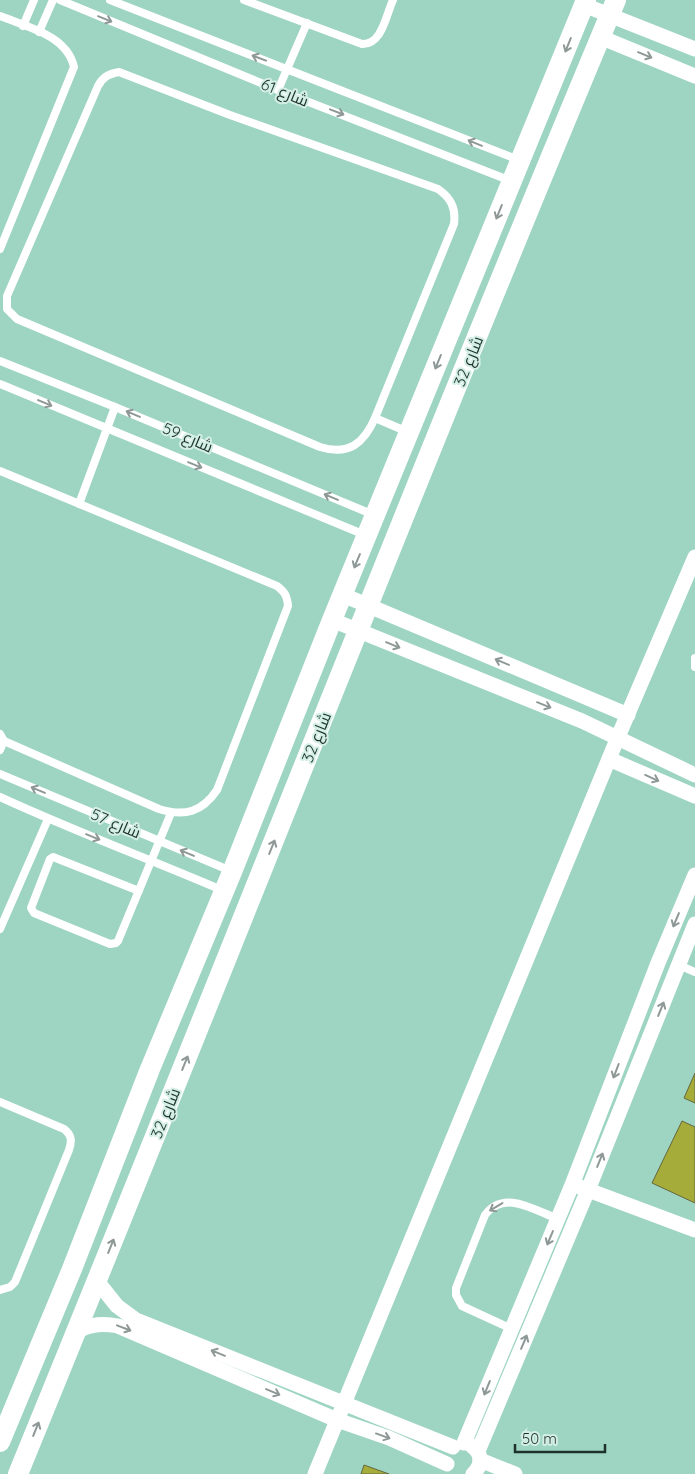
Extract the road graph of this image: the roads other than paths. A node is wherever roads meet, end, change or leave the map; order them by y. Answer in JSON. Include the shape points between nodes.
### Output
{"nodes":[{"id":1,"x":34,"y":0,"type":"edge"},
{"id":2,"x":53,"y":0,"type":"edge"},
{"id":3,"x":60,"y":0,"type":"edge"},
{"id":4,"x":110,"y":0,"type":"edge"},
{"id":5,"x":244,"y":0,"type":"edge"},
{"id":6,"x":392,"y":0,"type":"edge"},
{"id":7,"x":585,"y":2,"type":"edge"},
{"id":8,"x":613,"y":8,"type":"edge"},
{"id":9,"x":0,"y":16,"type":"edge"},
{"id":10,"x":307,"y":23,"type":"junction"},
{"id":11,"x":23,"y":26,"type":"junction"},
{"id":12,"x":40,"y":32,"type":"junction"},
{"id":13,"x":600,"y":37,"type":"junction"},
{"id":14,"x":695,"y":50,"type":"edge"},
{"id":15,"x":287,"y":69,"type":"junction"},
{"id":16,"x":695,"y":76,"type":"edge"},
{"id":17,"x":278,"y":90,"type":"junction"},
{"id":18,"x":520,"y":161,"type":"junction"},
{"id":19,"x":544,"y":171,"type":"junction"},
{"id":20,"x":512,"y":181,"type":"junction"},
{"id":21,"x":536,"y":191,"type":"junction"},
{"id":22,"x":0,"y":249,"type":"edge"},
{"id":23,"x":0,"y":361,"type":"edge"},
{"id":24,"x":0,"y":384,"type":"edge"},
{"id":25,"x":115,"y":407,"type":"junction"},
{"id":26,"x":375,"y":418,"type":"junction"},
{"id":27,"x":106,"y":429,"type":"junction"},
{"id":28,"x":410,"y":433,"type":"junction"},
{"id":29,"x":0,"y":472,"type":"edge"},
{"id":30,"x":79,"y":504,"type":"junction"},
{"id":31,"x":376,"y":516,"type":"junction"},
{"id":32,"x":367,"y":536,"type":"junction"},
{"id":33,"x":695,"y":557,"type":"edge"},
{"id":34,"x":342,"y":595,"type":"junction"},
{"id":35,"x":369,"y":606,"type":"junction"},
{"id":36,"x":332,"y":620,"type":"junction"},
{"id":37,"x":359,"y":631,"type":"junction"},
{"id":38,"x":695,"y":658,"type":"edge"},
{"id":39,"x":695,"y":667,"type":"edge"},
{"id":40,"x":628,"y":715,"type":"junction"},
{"id":41,"x":2,"y":737,"type":"edge"},
{"id":42,"x":618,"y":737,"type":"junction"},
{"id":43,"x":0,"y":750,"type":"edge"},
{"id":44,"x":609,"y":759,"type":"junction"},
{"id":45,"x":0,"y":774,"type":"edge"},
{"id":46,"x":695,"y":775,"type":"edge"},
{"id":47,"x":695,"y":796,"type":"edge"},
{"id":48,"x":0,"y":797,"type":"edge"},
{"id":49,"x":171,"y":813,"type":"junction"},
{"id":50,"x":48,"y":819,"type":"junction"},
{"id":51,"x":159,"y":841,"type":"junction"},
{"id":52,"x":151,"y":860,"type":"junction"},
{"id":53,"x":232,"y":872,"type":"junction"},
{"id":54,"x":695,"y":875,"type":"edge"},
{"id":55,"x":258,"y":882,"type":"junction"},
{"id":56,"x":139,"y":890,"type":"junction"},
{"id":57,"x":224,"y":891,"type":"junction"},
{"id":58,"x":250,"y":902,"type":"junction"},
{"id":59,"x":690,"y":902,"type":"edge"},
{"id":60,"x":2,"y":919,"type":"edge"},
{"id":61,"x":695,"y":924,"type":"edge"},
{"id":62,"x":0,"y":929,"type":"edge"},
{"id":63,"x":679,"y":965,"type":"junction"},
{"id":64,"x":695,"y":972,"type":"edge"},
{"id":65,"x":0,"y":1102,"type":"edge"},
{"id":66,"x":572,"y":1185,"type":"junction"},
{"id":67,"x":588,"y":1190,"type":"junction"},
{"id":68,"x":558,"y":1219,"type":"junction"},
{"id":69,"x":695,"y":1230,"type":"edge"},
{"id":70,"x":97,"y":1282,"type":"junction"},
{"id":71,"x":0,"y":1290,"type":"edge"},
{"id":72,"x":512,"y":1329,"type":"junction"},
{"id":73,"x":77,"y":1330,"type":"junction"},
{"id":74,"x":344,"y":1404,"type":"junction"},
{"id":75,"x":337,"y":1420,"type":"junction"},
{"id":76,"x":0,"y":1442,"type":"edge"},
{"id":77,"x":459,"y":1445,"type":"junction"},
{"id":78,"x":477,"y":1466,"type":"edge"},
{"id":79,"x":451,"y":1471,"type":"edge"},
{"id":80,"x":18,"y":1474,"type":"edge"},
{"id":81,"x":315,"y":1474,"type":"edge"},
{"id":82,"x":516,"y":1474,"type":"edge"}],
"edges":[{"from":1,"to":11,"type":"lane"},
{"from":2,"to":12,"type":"lane"},
{"from":3,"to":17,"type":"lane","name":"شارع 61","one_way":true},
{"from":15,"to":4,"type":"lane","name":"شارع 61","one_way":true},
{"from":5,"to":10,"type":"lane"},
{"from":6,"to":10,"type":"lane","via":[[379,36],[371,43],[362,44]]},
{"from":7,"to":8,"type":"street"},
{"from":7,"to":18,"type":"main road","name":"شارع 32","one_way":true},
{"from":8,"to":13,"type":"main road","name":"شارع 32"},
{"from":8,"to":14,"type":"street"},
{"from":9,"to":11,"type":"lane"},
{"from":10,"to":15,"type":"lane"},
{"from":11,"to":12,"type":"lane"},
{"from":12,"to":22,"type":"lane","via":[[62,45],[74,68]]},
{"from":13,"to":16,"type":"street","one_way":true},
{"from":13,"to":19,"type":"main road","name":"شارع 32"},
{"from":15,"to":17,"type":"lane"},
{"from":18,"to":15,"type":"lane","name":"شارع 61","one_way":true},
{"from":17,"to":20,"type":"lane","name":"شارع 61","one_way":true},
{"from":18,"to":19,"type":"main road"},
{"from":18,"to":20,"type":"main road","name":"شارع 32"},
{"from":19,"to":21,"type":"main road","name":"شارع 32"},
{"from":20,"to":21,"type":"main road"},
{"from":20,"to":28,"type":"main road","name":"شارع 32","one_way":true},
{"from":21,"to":35,"type":"main road","name":"شارع 32"},
{"from":23,"to":25,"type":"lane","name":"شارع 59"},
{"from":24,"to":27,"type":"lane","name":"شارع 59","one_way":true},
{"from":25,"to":27,"type":"lane"},
{"from":31,"to":25,"type":"lane","name":"شارع 59","one_way":true},
{"from":26,"to":26,"type":"lane","via":[[358,443],[330,450],[11,315],[7,309],[7,296],[102,78],[119,72],[438,189],[450,200],[454,224]]},
{"from":26,"to":28,"type":"lane"},
{"from":27,"to":30,"type":"lane"},
{"from":27,"to":32,"type":"lane","name":"شارع 59","one_way":true},
{"from":28,"to":31,"type":"main road","name":"شارع 32"},
{"from":29,"to":30,"type":"lane"},
{"from":30,"to":49,"type":"lane","via":[[269,582],[284,591],[287,598],[286,614],[217,790],[203,806],[193,811]]},
{"from":31,"to":32,"type":"main road","name":"شارع 32"},
{"from":32,"to":34,"type":"main road","name":"شارع 32","one_way":true},
{"from":33,"to":40,"type":"street"},
{"from":34,"to":35,"type":"street"},
{"from":34,"to":36,"type":"main road","name":"شارع 32"},
{"from":35,"to":37,"type":"main road","name":"شارع 32"},
{"from":40,"to":35,"type":"street","one_way":true},
{"from":36,"to":37,"type":"street"},
{"from":36,"to":53,"type":"main road","name":"شارع 32"},
{"from":37,"to":42,"type":"street","one_way":true},
{"from":55,"to":37,"type":"main road","name":"شارع 32","one_way":true},
{"from":38,"to":39,"type":"lane"},
{"from":40,"to":42,"type":"street"},
{"from":41,"to":43,"type":"lane"},
{"from":41,"to":49,"type":"lane"},
{"from":42,"to":44,"type":"street"},
{"from":42,"to":46,"type":"street"},
{"from":44,"to":47,"type":"street","one_way":true},
{"from":44,"to":74,"type":"street"},
{"from":51,"to":45,"type":"lane","name":"شارع 57","one_way":true},
{"from":48,"to":50,"type":"lane","name":"شارع 57"},
{"from":49,"to":51,"type":"lane"},
{"from":50,"to":52,"type":"lane","name":"شارع 57","one_way":true},
{"from":50,"to":60,"type":"lane"},
{"from":51,"to":52,"type":"lane"},
{"from":53,"to":51,"type":"lane","name":"شارع 57","one_way":true},
{"from":52,"to":56,"type":"lane"},
{"from":52,"to":57,"type":"lane","name":"شارع 57"},
{"from":53,"to":55,"type":"main road"},
{"from":53,"to":57,"type":"main road","name":"شارع 32"},
{"from":54,"to":59,"type":"street"},
{"from":55,"to":58,"type":"main road","name":"شارع 32"},
{"from":56,"to":56,"type":"lane","via":[[114,944],[36,913],[31,908],[53,857]]},
{"from":57,"to":58,"type":"main road"},
{"from":57,"to":76,"type":"main road","name":"شارع 32"},
{"from":70,"to":58,"type":"main road","name":"شارع 32","one_way":true},
{"from":59,"to":66,"type":"street","one_way":true,"via":[[658,963]]},
{"from":60,"to":62,"type":"lane"},
{"from":61,"to":63,"type":"street"},
{"from":63,"to":64,"type":"lane"},
{"from":67,"to":63,"type":"street","one_way":true},
{"from":65,"to":71,"type":"lane","via":[[64,1129],[71,1138],[15,1282]]},
{"from":66,"to":67,"type":"street"},
{"from":66,"to":68,"type":"street"},
{"from":67,"to":69,"type":"street"},
{"from":78,"to":67,"type":"street","one_way":true},
{"from":68,"to":72,"type":"street","one_way":true},
{"from":68,"to":72,"type":"lane","one_way":true,"via":[[508,1202],[499,1203],[485,1215],[456,1295],[462,1306]]},
{"from":70,"to":73,"type":"main road","name":"شارع 32"},
{"from":74,"to":70,"type":"street","one_way":true,"via":[[136,1320],[117,1306]]},
{"from":72,"to":77,"type":"street","one_way":true},
{"from":73,"to":75,"type":"street","one_way":true,"via":[[91,1325],[118,1326]]},
{"from":80,"to":73,"type":"main road","name":"شارع 32","one_way":true},
{"from":74,"to":75,"type":"street"},
{"from":74,"to":77,"type":"street"},
{"from":75,"to":79,"type":"street","one_way":true,"via":[[389,1438]]},
{"from":75,"to":81,"type":"street"},
{"from":77,"to":78,"type":"street","via":[[474,1447]]},
{"from":77,"to":79,"type":"street","via":[[447,1458]]},
{"from":78,"to":82,"type":"street"}]}
